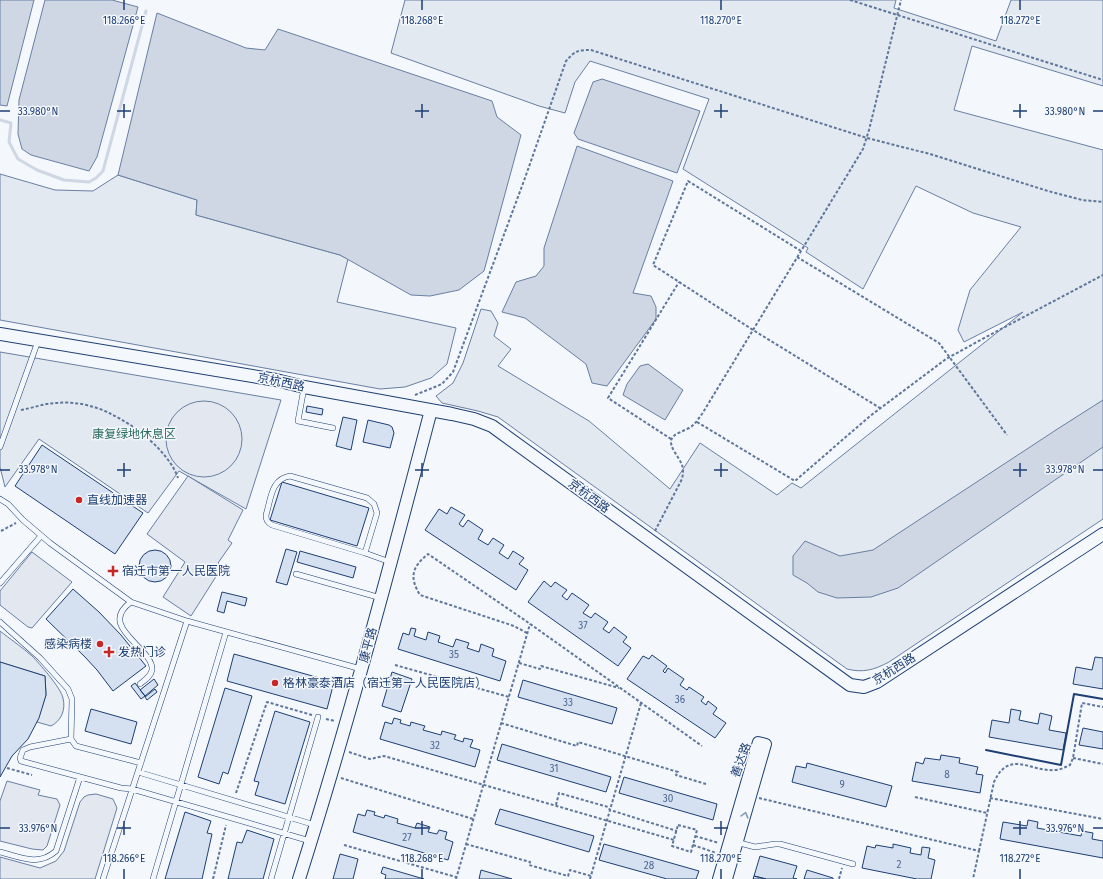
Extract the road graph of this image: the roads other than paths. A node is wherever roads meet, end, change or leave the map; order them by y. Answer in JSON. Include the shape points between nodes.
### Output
{"nodes":[{"id":1,"x":0,"y":334,"type":"edge"},
{"id":2,"x":38,"y":340,"type":"junction"},
{"id":3,"x":304,"y":386,"type":"junction"},
{"id":4,"x":431,"y":410,"type":"junction"},
{"id":5,"x":333,"y":428,"type":"dead end"},
{"id":6,"x":0,"y":447,"type":"edge"},
{"id":7,"x":0,"y":499,"type":"edge"},
{"id":8,"x":1103,"y":534,"type":"edge"},
{"id":9,"x":41,"y":536,"type":"junction"},
{"id":10,"x":365,"y":553,"type":"junction"},
{"id":11,"x":391,"y":562,"type":"junction"},
{"id":12,"x":296,"y":574,"type":"dead end"},
{"id":13,"x":0,"y":583,"type":"edge"},
{"id":14,"x":381,"y":598,"type":"junction"},
{"id":15,"x":130,"y":602,"type":"junction"},
{"id":16,"x":186,"y":621,"type":"junction"},
{"id":17,"x":0,"y":622,"type":"edge"},
{"id":18,"x":226,"y":632,"type":"junction"},
{"id":19,"x":361,"y":669,"type":"junction"},
{"id":20,"x":140,"y":684,"type":"dead end"},
{"id":21,"x":318,"y":717,"type":"road end"},
{"id":22,"x":71,"y":738,"type":"junction"},
{"id":23,"x":141,"y":763,"type":"junction"},
{"id":24,"x":138,"y":772,"type":"junction"},
{"id":25,"x":80,"y":777,"type":"junction"},
{"id":26,"x":180,"y":785,"type":"junction"},
{"id":27,"x":132,"y":789,"type":"junction"},
{"id":28,"x":176,"y":801,"type":"junction"},
{"id":29,"x":288,"y":817,"type":"junction"},
{"id":30,"x":316,"y":826,"type":"junction"},
{"id":31,"x":284,"y":833,"type":"junction"},
{"id":32,"x":311,"y":841,"type":"junction"},
{"id":33,"x":730,"y":846,"type":"junction"},
{"id":34,"x":0,"y":852,"type":"edge"},
{"id":35,"x":853,"y":864,"type":"dead end"},
{"id":36,"x":103,"y":879,"type":"edge"},
{"id":37,"x":153,"y":879,"type":"edge"},
{"id":38,"x":270,"y":879,"type":"edge"},
{"id":39,"x":299,"y":879,"type":"edge"},
{"id":40,"x":718,"y":879,"type":"edge"},
{"id":41,"x":727,"y":879,"type":"edge"}],
"edges":[{"from":1,"to":2,"type":"street","name":"京杭西路"},
{"from":2,"to":3,"type":"street","name":"京杭西路"},
{"from":2,"to":6,"type":"lane"},
{"from":3,"to":4,"type":"street","name":"京杭西路"},
{"from":3,"to":5,"type":"lane","via":[[298,421]]},
{"from":4,"to":8,"type":"street","name":"京杭西路","via":[[474,419],[492,426],[850,686],[864,687],[877,682]]},
{"from":4,"to":11,"type":"street","name":"康平路"},
{"from":7,"to":9,"type":"lane"},
{"from":9,"to":13,"type":"lane"},
{"from":9,"to":15,"type":"lane"},
{"from":10,"to":10,"type":"lane","via":[[377,513],[374,504],[367,498],[290,476],[277,482],[266,515],[268,523]]},
{"from":10,"to":11,"type":"lane"},
{"from":11,"to":14,"type":"street","name":"康平路"},
{"from":12,"to":14,"type":"lane"},
{"from":14,"to":19,"type":"street","name":"康平路"},
{"from":15,"to":16,"type":"lane"},
{"from":15,"to":20,"type":"lane","via":[[123,607],[120,624],[148,659],[152,670]]},
{"from":16,"to":18,"type":"lane"},
{"from":16,"to":23,"type":"lane"},
{"from":17,"to":22,"type":"lane","via":[[40,658],[68,689],[72,699]]},
{"from":18,"to":19,"type":"lane"},
{"from":18,"to":26,"type":"lane"},
{"from":19,"to":30,"type":"street","name":"康平路"},
{"from":21,"to":29,"type":"lane"},
{"from":22,"to":23,"type":"lane","via":[[76,746]]},
{"from":22,"to":25,"type":"lane","via":[[30,747],[24,750],[20,758],[21,761]]},
{"from":23,"to":24,"type":"lane"},
{"from":24,"to":26,"type":"lane"},
{"from":24,"to":27,"type":"lane"},
{"from":25,"to":27,"type":"lane"},
{"from":25,"to":34,"type":"lane","via":[[56,851],[50,857],[30,860]]},
{"from":26,"to":28,"type":"lane"},
{"from":26,"to":29,"type":"lane"},
{"from":27,"to":28,"type":"lane"},
{"from":27,"to":36,"type":"lane"},
{"from":28,"to":31,"type":"lane"},
{"from":28,"to":37,"type":"lane"},
{"from":29,"to":30,"type":"lane"},
{"from":29,"to":31,"type":"lane"},
{"from":30,"to":32,"type":"street","name":"康平路"},
{"from":31,"to":32,"type":"lane"},
{"from":31,"to":38,"type":"lane"},
{"from":32,"to":39,"type":"street","name":"康平路"},
{"from":33,"to":33,"type":"street","name":"善达路","one_way":true,"via":[[751,796],[766,744],[758,742]]},
{"from":33,"to":35,"type":"lane","via":[[758,847],[780,844]]},
{"from":33,"to":40,"type":"street","name":"善达路"},
{"from":33,"to":41,"type":"street","name":"善达路"}]}
